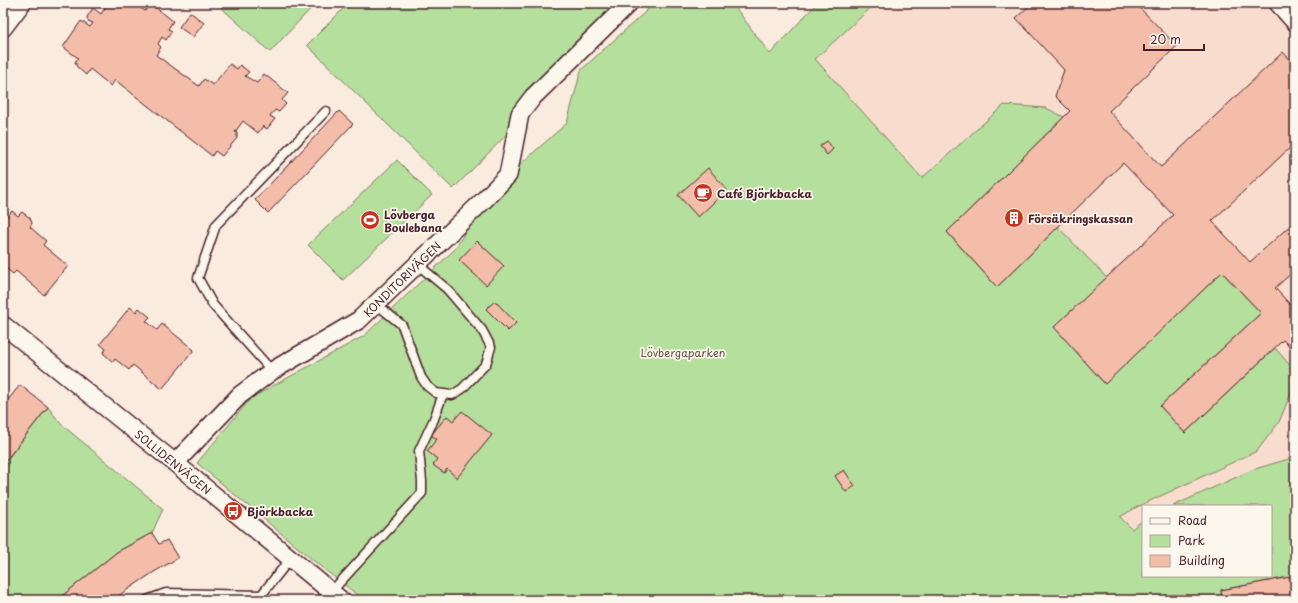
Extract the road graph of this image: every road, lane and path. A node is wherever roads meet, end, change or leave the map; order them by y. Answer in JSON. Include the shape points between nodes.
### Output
{"nodes":[{"id":1,"x":22,"y":3,"type":"edge"},
{"id":2,"x":629,"y":3,"type":"edge"},
{"id":3,"x":1278,"y":3,"type":"edge"},
{"id":4,"x":1295,"y":22,"type":"edge"},
{"id":5,"x":3,"y":28,"type":"edge"},
{"id":6,"x":326,"y":111,"type":"dead end"},
{"id":7,"x":417,"y":264,"type":"junction"},
{"id":8,"x":376,"y":304,"type":"junction"},
{"id":9,"x":3,"y":325,"type":"edge"},
{"id":10,"x":272,"y":371,"type":"junction"},
{"id":11,"x":443,"y":394,"type":"junction"},
{"id":12,"x":175,"y":463,"type":"junction"},
{"id":13,"x":292,"y":558,"type":"junction"},
{"id":14,"x":336,"y":596,"type":"edge"},
{"id":15,"x":259,"y":598,"type":"edge"},
{"id":16,"x":147,"y":600,"type":"edge"}],
"edges":[{"from":1,"to":5,"type":"street"},
{"from":2,"to":7,"type":"street","name":"KONDITORIVÄGEN","via":[[533,97],[520,114],[508,175]]},
{"from":3,"to":4,"type":"street"},
{"from":6,"to":10,"type":"lane","via":[[216,225],[198,278],[213,306]]},
{"from":7,"to":8,"type":"street","name":"KONDITORIVÄGEN"},
{"from":7,"to":11,"type":"lane","via":[[447,288],[482,330],[491,347],[486,364],[462,390],[452,395]]},
{"from":8,"to":10,"type":"street","name":"KONDITORIVÄGEN","via":[[359,320]]},
{"from":8,"to":11,"type":"lane","via":[[402,325],[421,377],[436,393]]},
{"from":9,"to":12,"type":"street","name":"SOLLIDENVÄGEN"},
{"from":10,"to":12,"type":"street","name":"KONDITORIVÄGEN","via":[[240,395]]},
{"from":11,"to":14,"type":"lane","via":[[419,451],[422,493]]},
{"from":12,"to":13,"type":"street","name":"SOLLIDENVÄGEN"},
{"from":13,"to":14,"type":"street","name":"SOLLIDENVÄGEN"},
{"from":13,"to":15,"type":"lane"},
{"from":15,"to":16,"type":"lane","via":[[166,593]]}]}
